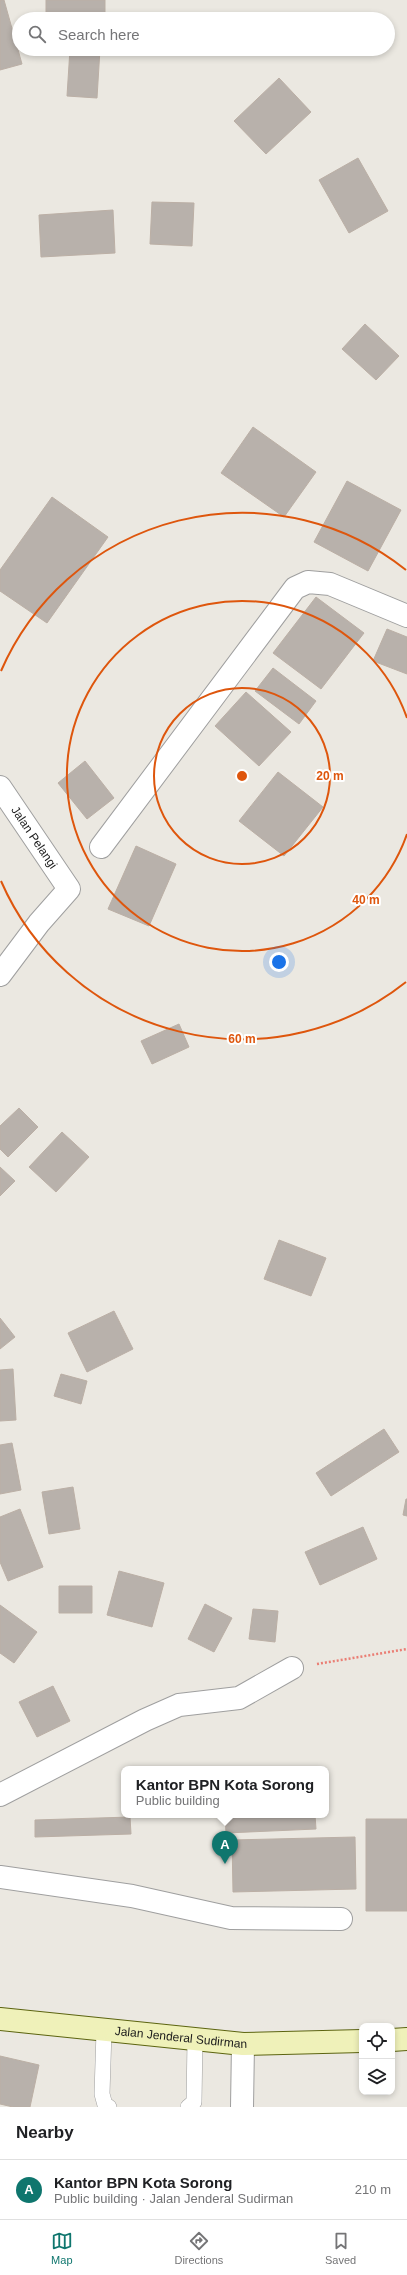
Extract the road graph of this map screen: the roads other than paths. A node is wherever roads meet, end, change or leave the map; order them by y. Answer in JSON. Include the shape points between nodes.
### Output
{"nodes":[{"id":1,"x":407,"y":616,"type":"edge"},
{"id":2,"x":0,"y":787,"type":"edge"},
{"id":3,"x":101,"y":847,"type":"dead end"},
{"id":4,"x":0,"y":975,"type":"edge"},
{"id":5,"x":292,"y":1668,"type":"road end"},
{"id":6,"x":0,"y":1795,"type":"edge"},
{"id":7,"x":0,"y":1877,"type":"edge"},
{"id":8,"x":341,"y":1919,"type":"dead end"},
{"id":9,"x":0,"y":2020,"type":"edge"},
{"id":10,"x":104,"y":2031,"type":"junction"},
{"id":11,"x":407,"y":2039,"type":"edge"},
{"id":12,"x":196,"y":2040,"type":"junction"},
{"id":13,"x":395,"y":2040,"type":"edge"},
{"id":14,"x":359,"y":2041,"type":"edge"},
{"id":15,"x":243,"y":2044,"type":"junction"},
{"id":16,"x":109,"y":2107,"type":"edge"},
{"id":17,"x":188,"y":2107,"type":"edge"},
{"id":18,"x":242,"y":2107,"type":"edge"}],
"edges":[{"from":1,"to":3,"type":"street","via":[[330,584],[308,582],[295,588]]},
{"from":2,"to":4,"type":"street","name":"Jalan Pelangi","via":[[69,889],[39,923]]},
{"from":5,"to":6,"type":"street","via":[[239,1698],[179,1705]]},
{"from":7,"to":8,"type":"street","via":[[132,1896],[231,1918]]},
{"from":9,"to":10,"type":"main road","name":"Jalan Jenderal Sudirman"},
{"from":10,"to":12,"type":"main road","name":"Jalan Jenderal Sudirman"},
{"from":10,"to":16,"type":"lane","via":[[102,2094],[105,2105]]},
{"from":11,"to":13,"type":"main road"},
{"from":12,"to":15,"type":"main road","name":"Jalan Jenderal Sudirman"},
{"from":12,"to":17,"type":"lane","via":[[194,2102]]},
{"from":14,"to":15,"type":"main road","name":"Jalan Jenderal Sudirman"},
{"from":15,"to":18,"type":"street"}]}
